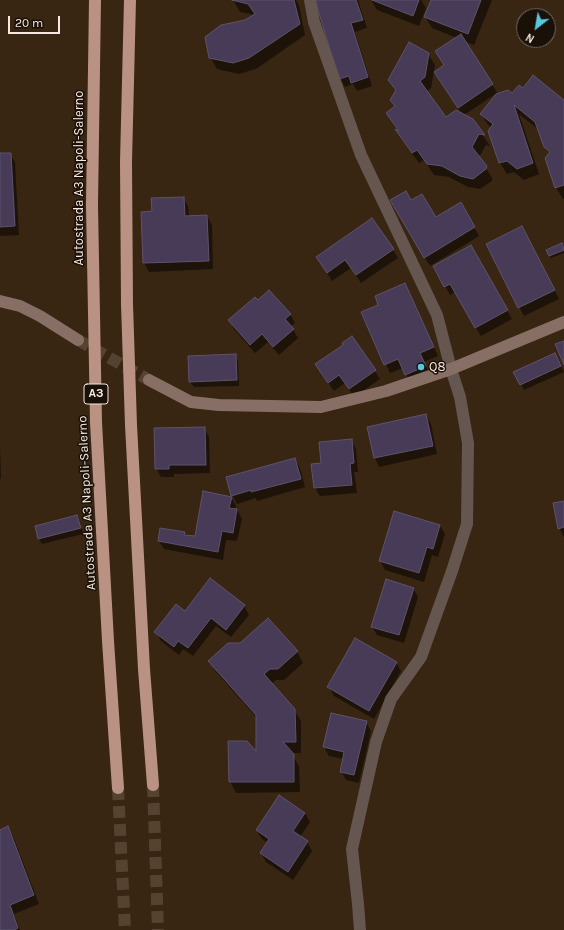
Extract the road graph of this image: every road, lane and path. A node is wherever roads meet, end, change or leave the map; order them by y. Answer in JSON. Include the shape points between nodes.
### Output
{"nodes":[{"id":1,"x":95,"y":0,"type":"edge"},
{"id":2,"x":130,"y":0,"type":"edge"},
{"id":3,"x":310,"y":0,"type":"edge"},
{"id":4,"x":0,"y":301,"type":"edge"},
{"id":5,"x":564,"y":322,"type":"edge"},
{"id":6,"x":78,"y":340,"type":"tunnel mouth"},
{"id":7,"x":450,"y":368,"type":"junction"},
{"id":8,"x":149,"y":380,"type":"tunnel mouth"},
{"id":9,"x":153,"y":785,"type":"tunnel mouth"},
{"id":10,"x":118,"y":788,"type":"tunnel mouth"},
{"id":11,"x":360,"y":930,"type":"edge"}],
"edges":[{"from":1,"to":10,"type":"highway","name":"Autostrada A3 Napoli-Salerno","number":"A3","via":[[92,205],[96,422]]},
{"from":2,"to":9,"type":"highway","via":[[126,170],[127,304],[144,669]]},
{"from":3,"to":7,"type":"street","via":[[314,22],[361,155],[437,315]]},
{"from":4,"to":6,"type":"street","via":[[20,306]]},
{"from":5,"to":7,"type":"street"},
{"from":7,"to":8,"type":"street","via":[[386,391],[321,406],[219,406],[191,402]]},
{"from":7,"to":11,"type":"street","via":[[460,397],[468,443],[467,524],[421,657],[391,700],[376,742],[352,849]]}]}
